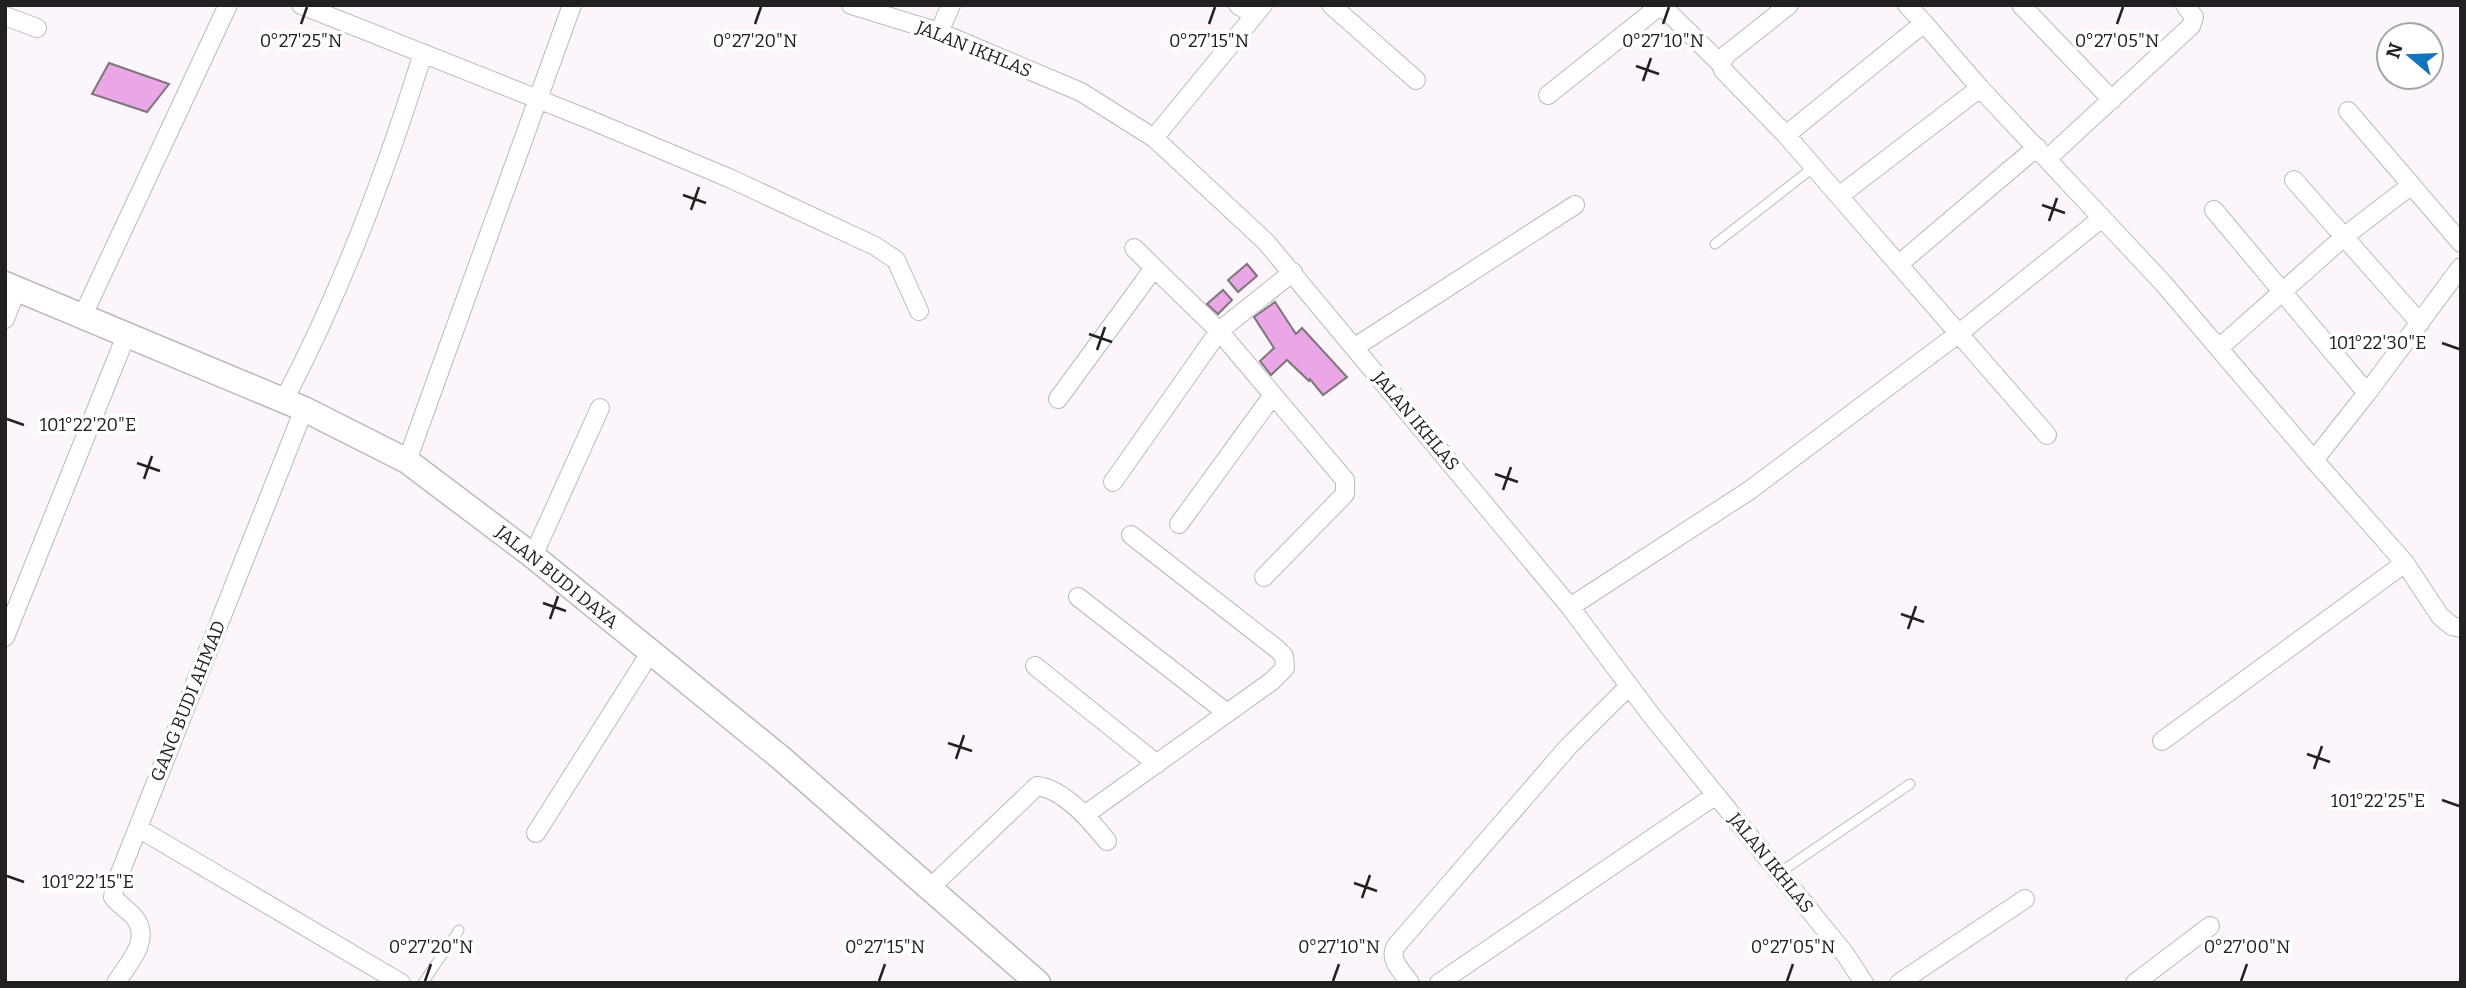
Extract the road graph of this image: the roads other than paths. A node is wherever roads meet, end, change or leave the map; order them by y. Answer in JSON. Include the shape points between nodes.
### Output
{"nodes":[{"id":1,"x":229,"y":5,"type":"edge"},
{"id":2,"x":301,"y":5,"type":"edge"},
{"id":3,"x":572,"y":5,"type":"edge"},
{"id":4,"x":951,"y":5,"type":"edge"},
{"id":5,"x":1238,"y":5,"type":"edge"},
{"id":6,"x":1331,"y":5,"type":"edge"},
{"id":7,"x":1661,"y":5,"type":"edge"},
{"id":8,"x":1789,"y":5,"type":"edge"},
{"id":9,"x":1907,"y":5,"type":"edge"},
{"id":10,"x":2021,"y":5,"type":"edge"},
{"id":11,"x":2185,"y":5,"type":"edge"},
{"id":12,"x":857,"y":6,"type":"edge"},
{"id":13,"x":1259,"y":10,"type":"edge"},
{"id":14,"x":5,"y":16,"type":"edge"},
{"id":15,"x":1924,"y":23,"type":"junction"},
{"id":16,"x":37,"y":28,"type":"dead end"},
{"id":17,"x":939,"y":32,"type":"junction"},
{"id":18,"x":423,"y":53,"type":"junction"},
{"id":19,"x":1721,"y":64,"type":"junction"},
{"id":20,"x":1416,"y":79,"type":"dead end"},
{"id":21,"x":1980,"y":88,"type":"junction"},
{"id":22,"x":1548,"y":95,"type":"dead end"},
{"id":23,"x":539,"y":99,"type":"junction"},
{"id":24,"x":2112,"y":100,"type":"junction"},
{"id":25,"x":2348,"y":111,"type":"dead end"},
{"id":26,"x":1786,"y":135,"type":"junction"},
{"id":27,"x":1154,"y":138,"type":"junction"},
{"id":28,"x":2042,"y":153,"type":"junction"},
{"id":29,"x":1814,"y":167,"type":"junction"},
{"id":30,"x":2294,"y":180,"type":"dead end"},
{"id":31,"x":2410,"y":186,"type":"junction"},
{"id":32,"x":1839,"y":196,"type":"junction"},
{"id":33,"x":1575,"y":205,"type":"dead end"},
{"id":34,"x":2214,"y":210,"type":"dead end"},
{"id":35,"x":2102,"y":218,"type":"junction"},
{"id":36,"x":2345,"y":236,"type":"junction"},
{"id":37,"x":2461,"y":243,"type":"edge"},
{"id":38,"x":1715,"y":244,"type":"dead end"},
{"id":39,"x":1134,"y":248,"type":"dead end"},
{"id":40,"x":1899,"y":264,"type":"junction"},
{"id":41,"x":2461,"y":267,"type":"edge"},
{"id":42,"x":1154,"y":268,"type":"junction"},
{"id":43,"x":1293,"y":272,"type":"junction"},
{"id":44,"x":11,"y":286,"type":"edge"},
{"id":45,"x":2283,"y":292,"type":"junction"},
{"id":46,"x":919,"y":311,"type":"dead end"},
{"id":47,"x":83,"y":315,"type":"junction"},
{"id":48,"x":5,"y":319,"type":"edge"},
{"id":49,"x":2420,"y":323,"type":"junction"},
{"id":50,"x":1219,"y":331,"type":"junction"},
{"id":51,"x":127,"y":333,"type":"junction"},
{"id":52,"x":1958,"y":334,"type":"junction"},
{"id":53,"x":1355,"y":347,"type":"junction"},
{"id":54,"x":2219,"y":348,"type":"junction"},
{"id":55,"x":2367,"y":393,"type":"junction"},
{"id":56,"x":1273,"y":395,"type":"junction"},
{"id":57,"x":1058,"y":399,"type":"dead end"},
{"id":58,"x":294,"y":405,"type":"junction"},
{"id":59,"x":600,"y":408,"type":"dead end"},
{"id":60,"x":2047,"y":435,"type":"dead end"},
{"id":61,"x":2314,"y":460,"type":"junction"},
{"id":62,"x":407,"y":461,"type":"junction"},
{"id":63,"x":1113,"y":482,"type":"dead end"},
{"id":64,"x":1179,"y":524,"type":"dead end"},
{"id":65,"x":1131,"y":535,"type":"dead end"},
{"id":66,"x":533,"y":556,"type":"junction"},
{"id":67,"x":2405,"y":563,"type":"junction"},
{"id":68,"x":1264,"y":577,"type":"dead end"},
{"id":69,"x":1078,"y":597,"type":"dead end"},
{"id":70,"x":1570,"y":607,"type":"junction"},
{"id":71,"x":2461,"y":628,"type":"edge"},
{"id":72,"x":5,"y":637,"type":"edge"},
{"id":73,"x":650,"y":653,"type":"junction"},
{"id":74,"x":1035,"y":666,"type":"dead end"},
{"id":75,"x":1629,"y":686,"type":"junction"},
{"id":76,"x":1227,"y":713,"type":"junction"},
{"id":77,"x":2162,"y":741,"type":"dead end"},
{"id":78,"x":1157,"y":764,"type":"junction"},
{"id":79,"x":1910,"y":784,"type":"dead end"},
{"id":80,"x":1716,"y":795,"type":"junction"},
{"id":81,"x":1086,"y":814,"type":"junction"},
{"id":82,"x":138,"y":828,"type":"junction"},
{"id":83,"x":536,"y":833,"type":"dead end"},
{"id":84,"x":1107,"y":841,"type":"dead end"},
{"id":85,"x":1779,"y":873,"type":"junction"},
{"id":86,"x":930,"y":888,"type":"junction"},
{"id":87,"x":2025,"y":899,"type":"dead end"},
{"id":88,"x":2210,"y":926,"type":"dead end"},
{"id":89,"x":459,"y":930,"type":"dead end"},
{"id":90,"x":116,"y":983,"type":"edge"},
{"id":91,"x":401,"y":983,"type":"edge"},
{"id":92,"x":423,"y":983,"type":"edge"},
{"id":93,"x":1038,"y":983,"type":"edge"},
{"id":94,"x":1409,"y":983,"type":"edge"},
{"id":95,"x":1439,"y":983,"type":"edge"},
{"id":96,"x":1864,"y":983,"type":"edge"},
{"id":97,"x":1899,"y":983,"type":"edge"},
{"id":98,"x":2136,"y":983,"type":"edge"}],
"edges":[{"from":1,"to":47,"type":"street"},
{"from":2,"to":18,"type":"street"},
{"from":3,"to":23,"type":"street"},
{"from":4,"to":17,"type":"street"},
{"from":5,"to":13,"type":"street"},
{"from":6,"to":20,"type":"street"},
{"from":7,"to":19,"type":"street"},
{"from":7,"to":22,"type":"street"},
{"from":8,"to":19,"type":"street","via":[[1726,55]]},
{"from":9,"to":15,"type":"street"},
{"from":10,"to":24,"type":"street"},
{"from":11,"to":24,"type":"street","via":[[2194,16],[2193,23]]},
{"from":12,"to":17,"type":"street","name":"JALAN IKHLAS"},
{"from":13,"to":27,"type":"street"},
{"from":14,"to":16,"type":"street"},
{"from":15,"to":21,"type":"street"},
{"from":15,"to":26,"type":"street"},
{"from":17,"to":27,"type":"street","name":"JALAN IKHLAS","via":[[1081,92]]},
{"from":18,"to":23,"type":"street"},
{"from":18,"to":58,"type":"street","name":"GANG BUDI AHMAD","via":[[397,139]]},
{"from":19,"to":26,"type":"street"},
{"from":21,"to":28,"type":"street"},
{"from":21,"to":32,"type":"street"},
{"from":23,"to":46,"type":"street","via":[[729,178],[875,246],[896,260]]},
{"from":23,"to":62,"type":"street"},
{"from":24,"to":28,"type":"street"},
{"from":25,"to":31,"type":"street"},
{"from":26,"to":29,"type":"street"},
{"from":27,"to":43,"type":"street","name":"JALAN IKHLAS"},
{"from":28,"to":35,"type":"street"},
{"from":28,"to":40,"type":"street"},
{"from":29,"to":32,"type":"street"},
{"from":29,"to":38,"type":"lane"},
{"from":30,"to":36,"type":"street"},
{"from":31,"to":36,"type":"street"},
{"from":31,"to":37,"type":"street"},
{"from":32,"to":40,"type":"street"},
{"from":33,"to":53,"type":"street"},
{"from":34,"to":45,"type":"street"},
{"from":35,"to":52,"type":"street"},
{"from":35,"to":54,"type":"street"},
{"from":36,"to":45,"type":"street"},
{"from":36,"to":49,"type":"street"},
{"from":39,"to":42,"type":"street"},
{"from":40,"to":52,"type":"street"},
{"from":41,"to":49,"type":"street"},
{"from":42,"to":50,"type":"street"},
{"from":42,"to":57,"type":"street"},
{"from":43,"to":50,"type":"street"},
{"from":43,"to":53,"type":"street","name":"JALAN IKHLAS"},
{"from":44,"to":47,"type":"street","name":"JALAN BUDI DAYA"},
{"from":44,"to":48,"type":"street"},
{"from":45,"to":54,"type":"street"},
{"from":45,"to":55,"type":"street"},
{"from":47,"to":51,"type":"street","name":"JALAN BUDI DAYA"},
{"from":49,"to":55,"type":"street"},
{"from":50,"to":56,"type":"street"},
{"from":50,"to":63,"type":"street"},
{"from":51,"to":58,"type":"street","name":"JALAN BUDI DAYA"},
{"from":51,"to":72,"type":"street"},
{"from":52,"to":60,"type":"street"},
{"from":52,"to":70,"type":"street","via":[[1750,490]]},
{"from":53,"to":70,"type":"street","name":"JALAN IKHLAS"},
{"from":54,"to":61,"type":"street"},
{"from":55,"to":61,"type":"street"},
{"from":56,"to":64,"type":"street"},
{"from":56,"to":68,"type":"street","via":[[1345,480],[1346,490]]},
{"from":58,"to":62,"type":"street","name":"JALAN BUDI DAYA"},
{"from":58,"to":82,"type":"street","name":"GANG BUDI AHMAD"},
{"from":59,"to":66,"type":"street"},
{"from":61,"to":67,"type":"street"},
{"from":62,"to":66,"type":"street","name":"JALAN BUDI DAYA"},
{"from":65,"to":76,"type":"street","via":[[1284,656],[1281,673]]},
{"from":66,"to":73,"type":"street","name":"JALAN BUDI DAYA"},
{"from":67,"to":71,"type":"street","via":[[2440,616]]},
{"from":67,"to":77,"type":"street"},
{"from":69,"to":76,"type":"street"},
{"from":70,"to":75,"type":"street","name":"JALAN IKHLAS"},
{"from":73,"to":83,"type":"street"},
{"from":73,"to":86,"type":"street","name":"JALAN BUDI DAYA","via":[[781,758]]},
{"from":74,"to":78,"type":"street"},
{"from":75,"to":80,"type":"street","name":"JALAN IKHLAS"},
{"from":75,"to":94,"type":"street","via":[[1568,747],[1396,946],[1394,958]]},
{"from":76,"to":78,"type":"street"},
{"from":78,"to":81,"type":"street"},
{"from":79,"to":85,"type":"lane"},
{"from":80,"to":85,"type":"street","name":"JALAN IKHLAS"},
{"from":80,"to":95,"type":"street"},
{"from":81,"to":84,"type":"street"},
{"from":81,"to":86,"type":"street","via":[[1047,787],[1037,786]]},
{"from":82,"to":90,"type":"street","name":"GANG BUDI AHMAD","via":[[113,897],[137,922],[140,935],[132,960]]},
{"from":82,"to":91,"type":"street"},
{"from":85,"to":96,"type":"street","name":"JALAN IKHLAS"},
{"from":86,"to":93,"type":"street","name":"JALAN BUDI DAYA"},
{"from":87,"to":97,"type":"street"},
{"from":88,"to":98,"type":"street"},
{"from":89,"to":92,"type":"lane"}]}
